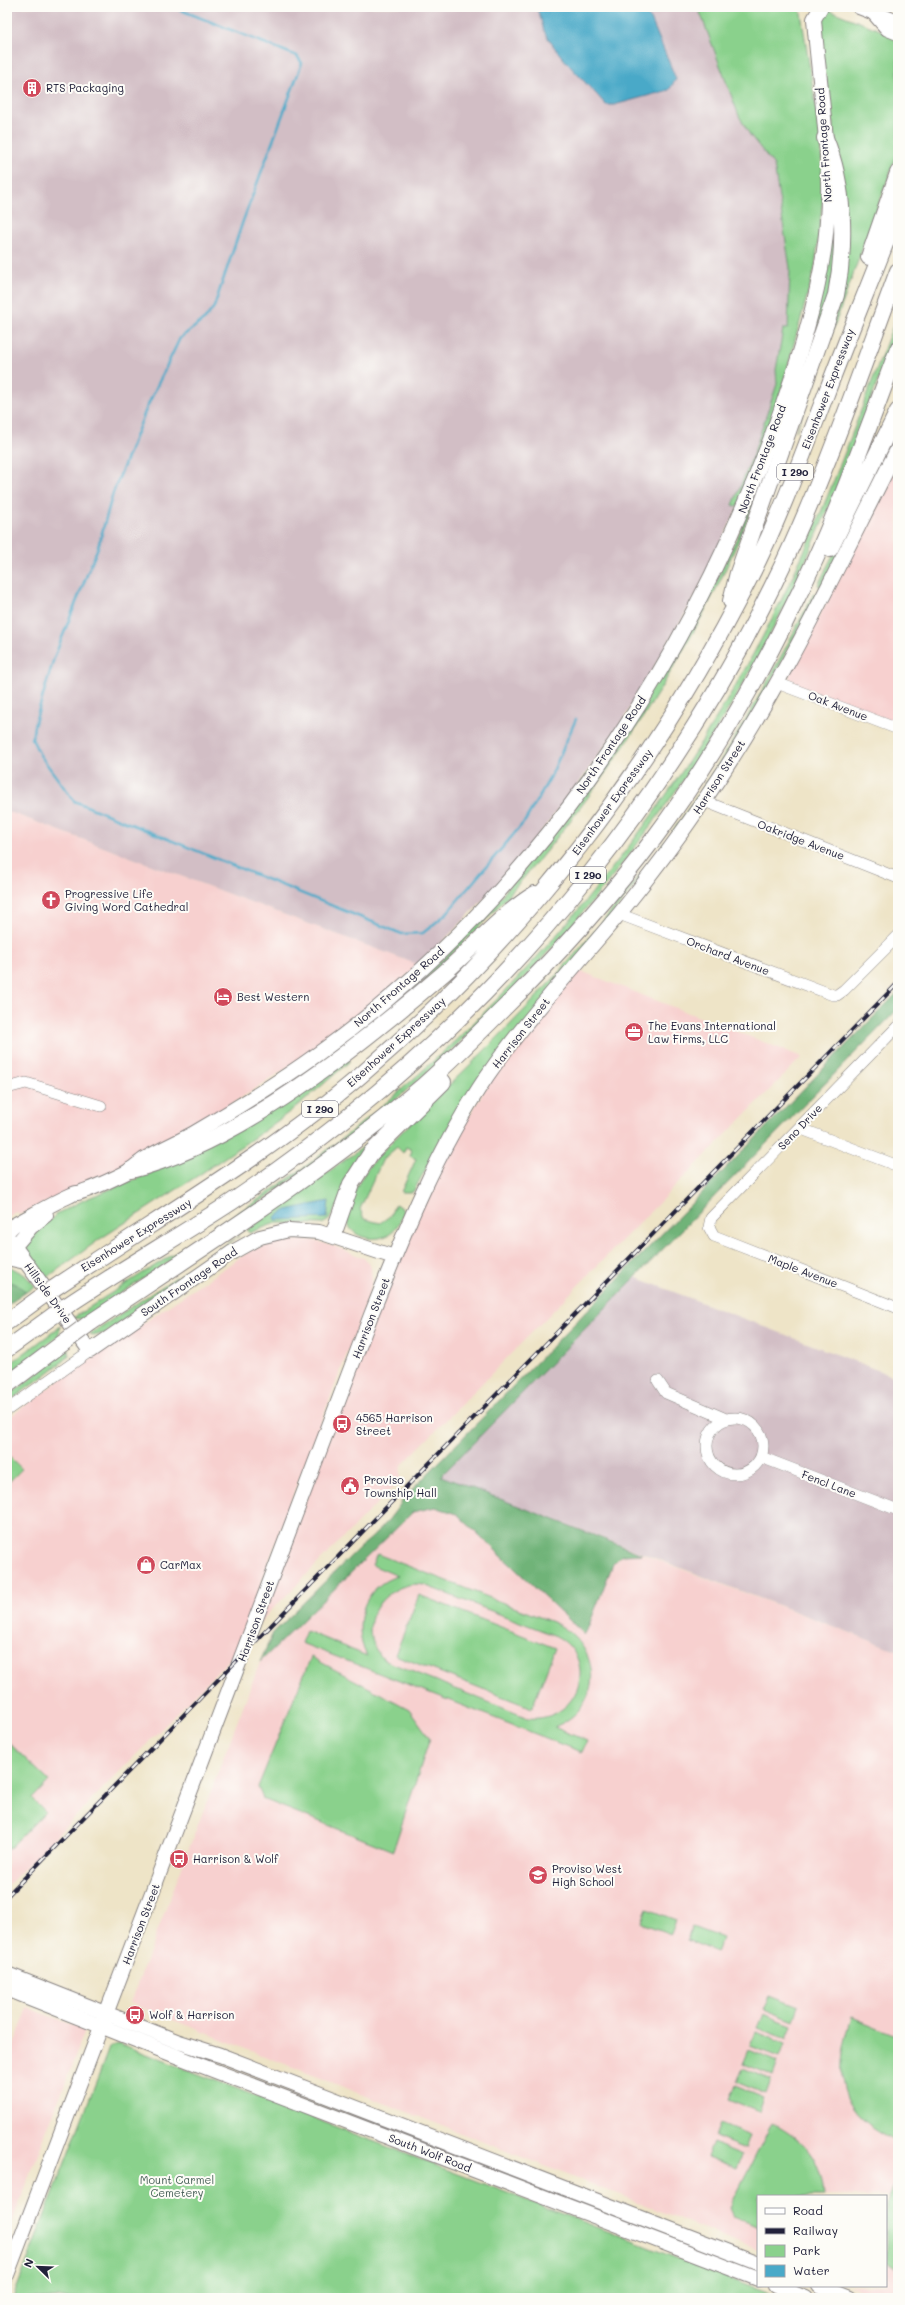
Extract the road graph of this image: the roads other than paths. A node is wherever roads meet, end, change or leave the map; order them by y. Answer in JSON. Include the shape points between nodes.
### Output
{"nodes":[{"id":1,"x":821,"y":7,"type":"edge"},
{"id":2,"x":859,"y":7,"type":"edge"},
{"id":3,"x":875,"y":13,"type":"junction"},
{"id":4,"x":898,"y":22,"type":"edge"},
{"id":5,"x":898,"y":32,"type":"edge"},
{"id":6,"x":825,"y":138,"type":"junction"},
{"id":7,"x":898,"y":173,"type":"edge"},
{"id":8,"x":898,"y":210,"type":"edge"},
{"id":9,"x":898,"y":271,"type":"edge"},
{"id":10,"x":856,"y":316,"type":"junction"},
{"id":11,"x":898,"y":349,"type":"edge"},
{"id":12,"x":898,"y":411,"type":"edge"},
{"id":13,"x":898,"y":448,"type":"edge"},
{"id":14,"x":793,"y":607,"type":"junction"},
{"id":15,"x":725,"y":625,"type":"junction"},
{"id":16,"x":777,"y":683,"type":"junction"},
{"id":17,"x":898,"y":729,"type":"edge"},
{"id":18,"x":704,"y":801,"type":"junction"},
{"id":19,"x":898,"y":878,"type":"edge"},
{"id":20,"x":550,"y":884,"type":"junction"},
{"id":21,"x":619,"y":914,"type":"junction"},
{"id":22,"x":898,"y":936,"type":"edge"},
{"id":23,"x":541,"y":972,"type":"junction"},
{"id":24,"x":898,"y":1026,"type":"edge"},
{"id":25,"x":7,"y":1088,"type":"edge"},
{"id":26,"x":101,"y":1106,"type":"dead end"},
{"id":27,"x":799,"y":1128,"type":"junction"},
{"id":28,"x":898,"y":1166,"type":"edge"},
{"id":29,"x":131,"y":1170,"type":"junction"},
{"id":30,"x":84,"y":1192,"type":"junction"},
{"id":31,"x":710,"y":1231,"type":"joint"},
{"id":32,"x":7,"y":1232,"type":"edge"},
{"id":33,"x":333,"y":1236,"type":"junction"},
{"id":34,"x":9,"y":1247,"type":"edge"},
{"id":35,"x":394,"y":1257,"type":"junction"},
{"id":36,"x":898,"y":1308,"type":"edge"},
{"id":37,"x":7,"y":1322,"type":"edge"},
{"id":38,"x":7,"y":1349,"type":"edge"},
{"id":39,"x":90,"y":1351,"type":"junction"},
{"id":40,"x":658,"y":1381,"type":"dead end"},
{"id":41,"x":7,"y":1385,"type":"edge"},
{"id":42,"x":7,"y":1410,"type":"edge"},
{"id":43,"x":726,"y":1419,"type":"junction"},
{"id":44,"x":761,"y":1457,"type":"junction"},
{"id":45,"x":898,"y":1510,"type":"edge"},
{"id":46,"x":7,"y":1974,"type":"edge"},
{"id":47,"x":7,"y":1988,"type":"edge"},
{"id":48,"x":107,"y":2013,"type":"junction"},
{"id":49,"x":102,"y":2026,"type":"junction"},
{"id":50,"x":757,"y":2263,"type":"edge"},
{"id":51,"x":7,"y":2274,"type":"edge"},
{"id":52,"x":757,"y":2279,"type":"edge"},
{"id":53,"x":778,"y":2287,"type":"edge"},
{"id":54,"x":822,"y":2287,"type":"edge"},
{"id":55,"x":806,"y":2298,"type":"edge"},
{"id":56,"x":850,"y":2298,"type":"edge"}],
"edges":[{"from":1,"to":6,"type":"main road","name":"North Frontage Road","via":[[814,19]]},
{"from":2,"to":3,"type":"main road"},
{"from":3,"to":4,"type":"main road"},
{"from":3,"to":5,"type":"highway","via":[[888,28]]},
{"from":6,"to":15,"type":"highway","via":[[833,157],[842,221],[842,264],[836,295],[738,573]]},
{"from":6,"to":29,"type":"main road","name":"North Frontage Road","via":[[828,221],[822,263],[801,346],[778,418],[722,556],[681,635],[618,737],[588,780],[512,876],[474,918],[407,982],[335,1041],[276,1083],[188,1136],[144,1159]]},
{"from":7,"to":10,"type":"highway","via":[[861,279]]},
{"from":8,"to":10,"type":"highway","name":"Eisenhower Expressway","number":"I 290"},
{"from":9,"to":38,"type":"highway","name":"Eisenhower Expressway","number":"I 290","via":[[822,472],[773,584],[689,735],[611,847],[547,925],[461,1016],[382,1088],[274,1173],[59,1311]]},
{"from":10,"to":15,"type":"highway","name":"Eisenhower Expressway","number":"I 290","via":[[780,513]]},
{"from":11,"to":14,"type":"highway","via":[[851,473]]},
{"from":12,"to":14,"type":"highway","via":[[814,581]]},
{"from":13,"to":16,"type":"main road","name":"Harrison Street"},
{"from":14,"to":23,"type":"highway","via":[[710,758],[656,837],[602,904]]},
{"from":15,"to":20,"type":"highway","name":"Eisenhower Expressway","number":"I 290","via":[[659,738]]},
{"from":16,"to":17,"type":"street","name":"Oak Avenue"},
{"from":16,"to":18,"type":"main road","name":"Harrison Street"},
{"from":18,"to":19,"type":"street","name":"Oakridge Avenue"},
{"from":18,"to":21,"type":"main road","name":"Harrison Street"},
{"from":20,"to":29,"type":"highway","via":[[512,908],[424,990],[360,1042],[274,1103],[207,1141]]},
{"from":20,"to":37,"type":"highway","name":"Eisenhower Expressway","number":"I 290","via":[[457,986],[411,1031],[319,1110],[196,1197],[47,1293]]},
{"from":21,"to":22,"type":"street","name":"Orchard Avenue","via":[[828,994],[837,995]]},
{"from":21,"to":35,"type":"main road","name":"Harrison Street","via":[[532,1017],[488,1076],[431,1172]]},
{"from":23,"to":33,"type":"highway","via":[[532,992],[371,1153],[352,1184]]},
{"from":23,"to":41,"type":"highway","bridge":true,"via":[[425,1084],[350,1145],[295,1187],[90,1323]]},
{"from":24,"to":27,"type":"street","name":"Seno Drive"},
{"from":25,"to":26,"type":"street","via":[[26,1083]]},
{"from":27,"to":28,"type":"street"},
{"from":27,"to":31,"type":"street","name":"Seno Drive","via":[[712,1218],[709,1223]]},
{"from":29,"to":30,"type":"main road","name":"North Frontage Road"},
{"from":30,"to":32,"type":"main road","name":"North Frontage Road","via":[[73,1194],[14,1225]]},
{"from":30,"to":34,"type":"main road","via":[[45,1215]]},
{"from":31,"to":36,"type":"street","name":"Maple Avenue","via":[[722,1240]]},
{"from":33,"to":35,"type":"main road","name":"South Frontage Road"},
{"from":33,"to":39,"type":"main road","name":"South Frontage Road","via":[[319,1232],[289,1230],[260,1237],[231,1253]]},
{"from":34,"to":39,"type":"main road","name":"Hillside Drive","via":[[25,1262]]},
{"from":35,"to":48,"type":"main road","name":"Harrison Street"},
{"from":39,"to":42,"type":"street","name":"South Frontage Road"},
{"from":40,"to":43,"type":"street","via":[[666,1393]]},
{"from":43,"to":44,"type":"street","via":[[739,1418],[753,1424],[763,1443]]},
{"from":43,"to":44,"type":"street","via":[[714,1427],[707,1439],[707,1452],[714,1465],[725,1473],[740,1474],[754,1467]]},
{"from":44,"to":45,"type":"street","name":"Fencl Lane"},
{"from":46,"to":48,"type":"main road","name":"South Wolf Road"},
{"from":47,"to":49,"type":"main road","name":"South Wolf Road"},
{"from":48,"to":49,"type":"main road","name":"Harrison Street"},
{"from":48,"to":50,"type":"main road","name":"South Wolf Road"},
{"from":49,"to":51,"type":"main road","name":"Harrison Street"},
{"from":49,"to":52,"type":"main road","name":"South Wolf Road"},
{"from":53,"to":55,"type":"main road"},
{"from":54,"to":56,"type":"main road"}]}
